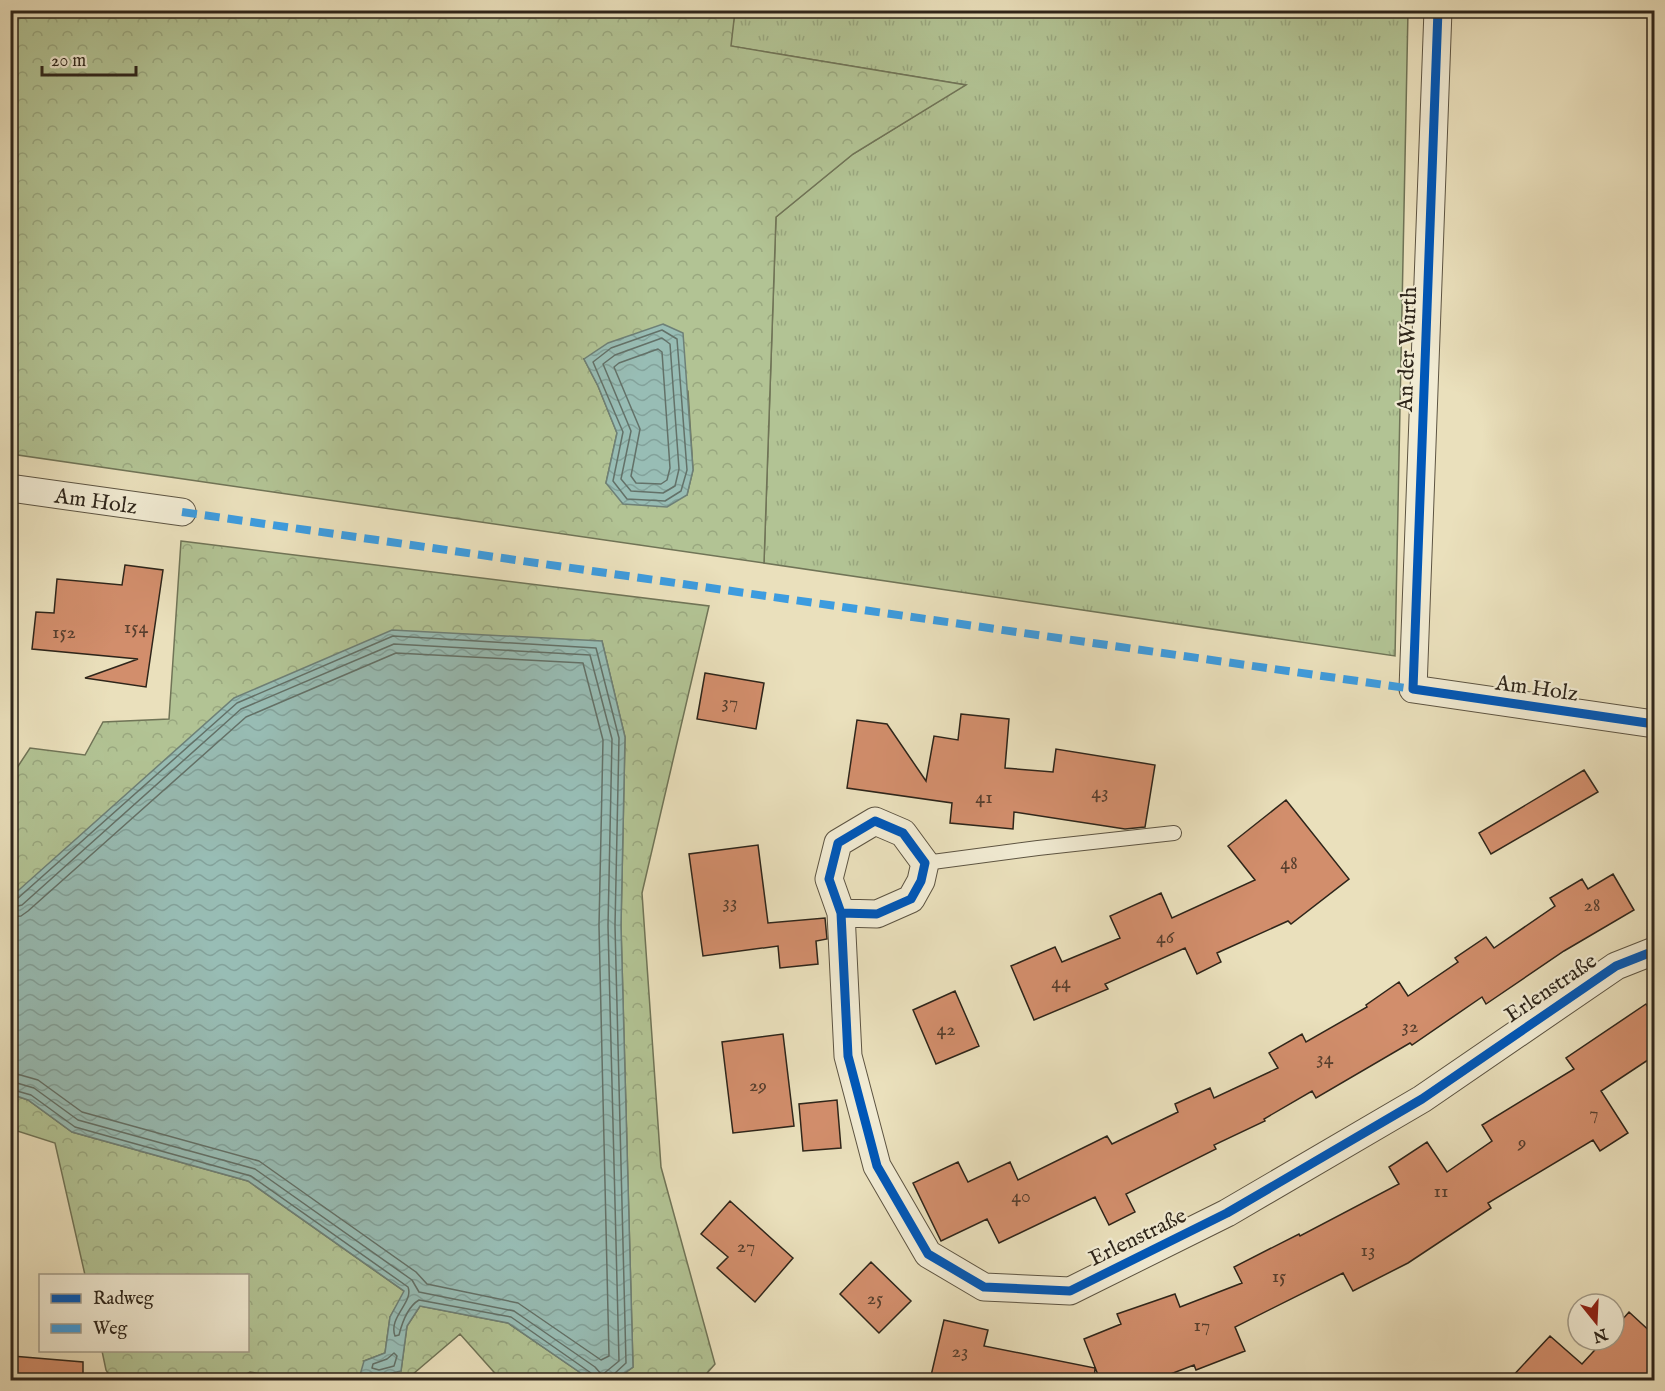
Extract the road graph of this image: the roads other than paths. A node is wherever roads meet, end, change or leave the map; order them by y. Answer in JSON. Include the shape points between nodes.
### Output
{"nodes":[{"id":1,"x":1438,"y":10,"type":"edge"},
{"id":2,"x":10,"y":488,"type":"edge"},
{"id":3,"x":182,"y":513,"type":"dead end"},
{"id":4,"x":1413,"y":689,"type":"joint"},
{"id":5,"x":1654,"y":724,"type":"edge"},
{"id":6,"x":1174,"y":833,"type":"dead end"},
{"id":7,"x":925,"y":863,"type":"junction"},
{"id":8,"x":841,"y":914,"type":"junction"},
{"id":9,"x":1654,"y":951,"type":"edge"}],
"edges":[{"from":1,"to":4,"type":"street","name":"An der Wurth"},
{"from":2,"to":3,"type":"street","name":"Am Holz"},
{"from":4,"to":5,"type":"street","name":"Am Holz"},
{"from":6,"to":7,"type":"lane"},
{"from":7,"to":8,"type":"street","via":[[921,881],[910,898],[877,914]]},
{"from":7,"to":8,"type":"street","name":"Erlenstraße","via":[[903,833],[875,821],[838,843],[829,879]]},
{"from":8,"to":9,"type":"street","name":"Erlenstraße","via":[[848,1056],[877,1166],[928,1254],[984,1287],[1070,1291],[1227,1213],[1422,1100],[1616,966]]}]}
